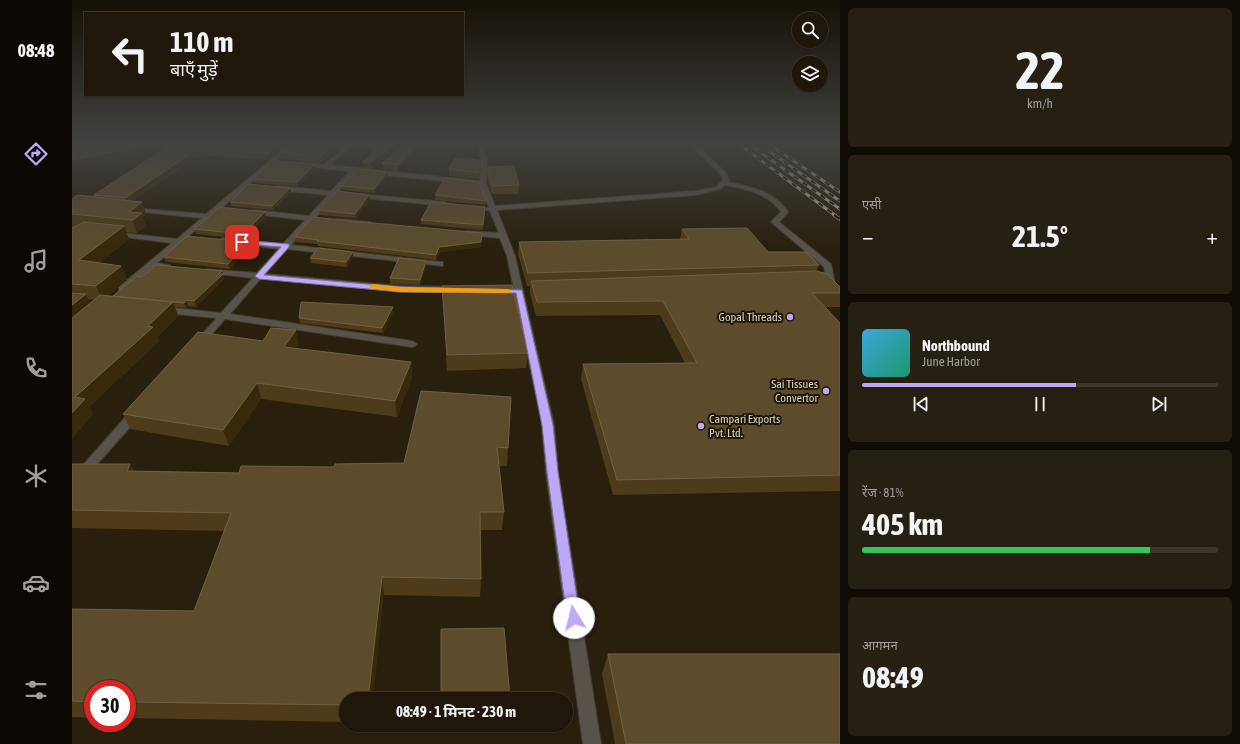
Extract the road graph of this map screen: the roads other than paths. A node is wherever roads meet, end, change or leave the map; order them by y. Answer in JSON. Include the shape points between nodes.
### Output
{"nodes":[{"id":1,"x":256,"y":179,"type":"edge"},
{"id":2,"x":346,"y":179,"type":"edge"},
{"id":3,"x":450,"y":179,"type":"edge"},
{"id":4,"x":483,"y":179,"type":"edge"},
{"id":5,"x":725,"y":179,"type":"edge"},
{"id":6,"x":483,"y":183,"type":"junction"},
{"id":7,"x":724,"y":183,"type":"junction"},
{"id":8,"x":267,"y":187,"type":"edge"},
{"id":9,"x":334,"y":192,"type":"junction"},
{"id":10,"x":453,"y":205,"type":"edge"},
{"id":11,"x":126,"y":208,"type":"edge"},
{"id":12,"x":477,"y":208,"type":"edge"},
{"id":13,"x":493,"y":210,"type":"junction"},
{"id":14,"x":248,"y":211,"type":"edge"},
{"id":15,"x":207,"y":216,"type":"junction"},
{"id":16,"x":311,"y":218,"type":"junction"},
{"id":17,"x":380,"y":225,"type":"edge"},
{"id":18,"x":457,"y":232,"type":"edge"},
{"id":19,"x":109,"y":233,"type":"edge"},
{"id":20,"x":503,"y":236,"type":"junction"},
{"id":21,"x":199,"y":238,"type":"edge"},
{"id":22,"x":181,"y":239,"type":"junction"},
{"id":23,"x":215,"y":239,"type":"edge"},
{"id":24,"x":286,"y":246,"type":"junction"},
{"id":25,"x":440,"y":264,"type":"dead end"},
{"id":26,"x":150,"y":265,"type":"junction"},
{"id":27,"x":173,"y":267,"type":"edge"},
{"id":28,"x":196,"y":270,"type":"edge"},
{"id":29,"x":259,"y":276,"type":"junction"},
{"id":30,"x":464,"y":290,"type":"edge"},
{"id":31,"x":117,"y":294,"type":"edge"},
{"id":32,"x":840,"y":297,"type":"edge"},
{"id":33,"x":153,"y":309,"type":"edge"},
{"id":34,"x":224,"y":316,"type":"junction"},
{"id":35,"x":412,"y":344,"type":"dead end"},
{"id":36,"x":192,"y":351,"type":"edge"},
{"id":37,"x":139,"y":410,"type":"edge"},
{"id":38,"x":86,"y":468,"type":"edge"},
{"id":39,"x":592,"y":744,"type":"edge"}],
"edges":[{"from":1,"to":15,"type":"street","via":[[221,208]]},
{"from":2,"to":9,"type":"street"},
{"from":3,"to":6,"type":"street"},
{"from":4,"to":6,"type":"street"},
{"from":5,"to":7,"type":"street"},
{"from":6,"to":13,"type":"street"},
{"from":7,"to":13,"type":"street","via":[[709,192]]},
{"from":7,"to":32,"type":"street","via":[[765,194],[779,202],[785,212],[775,222],[828,266],[828,287]]},
{"from":8,"to":9,"type":"street"},
{"from":9,"to":10,"type":"street"},
{"from":9,"to":16,"type":"street"},
{"from":11,"to":15,"type":"street"},
{"from":12,"to":13,"type":"street"},
{"from":13,"to":20,"type":"street"},
{"from":14,"to":16,"type":"street"},
{"from":15,"to":22,"type":"street"},
{"from":16,"to":17,"type":"street"},
{"from":16,"to":24,"type":"street"},
{"from":18,"to":20,"type":"street"},
{"from":19,"to":22,"type":"street"},
{"from":20,"to":39,"type":"street","via":[[511,256],[548,425],[552,472]]},
{"from":21,"to":22,"type":"street"},
{"from":22,"to":26,"type":"street"},
{"from":23,"to":24,"type":"street"},
{"from":24,"to":25,"type":"street"},
{"from":24,"to":29,"type":"street"},
{"from":26,"to":27,"type":"street"},
{"from":26,"to":31,"type":"street"},
{"from":28,"to":29,"type":"street"},
{"from":29,"to":30,"type":"street","via":[[401,289]]},
{"from":29,"to":34,"type":"street"},
{"from":33,"to":34,"type":"street"},
{"from":34,"to":35,"type":"street"},
{"from":34,"to":36,"type":"street"},
{"from":37,"to":38,"type":"street"}]}
